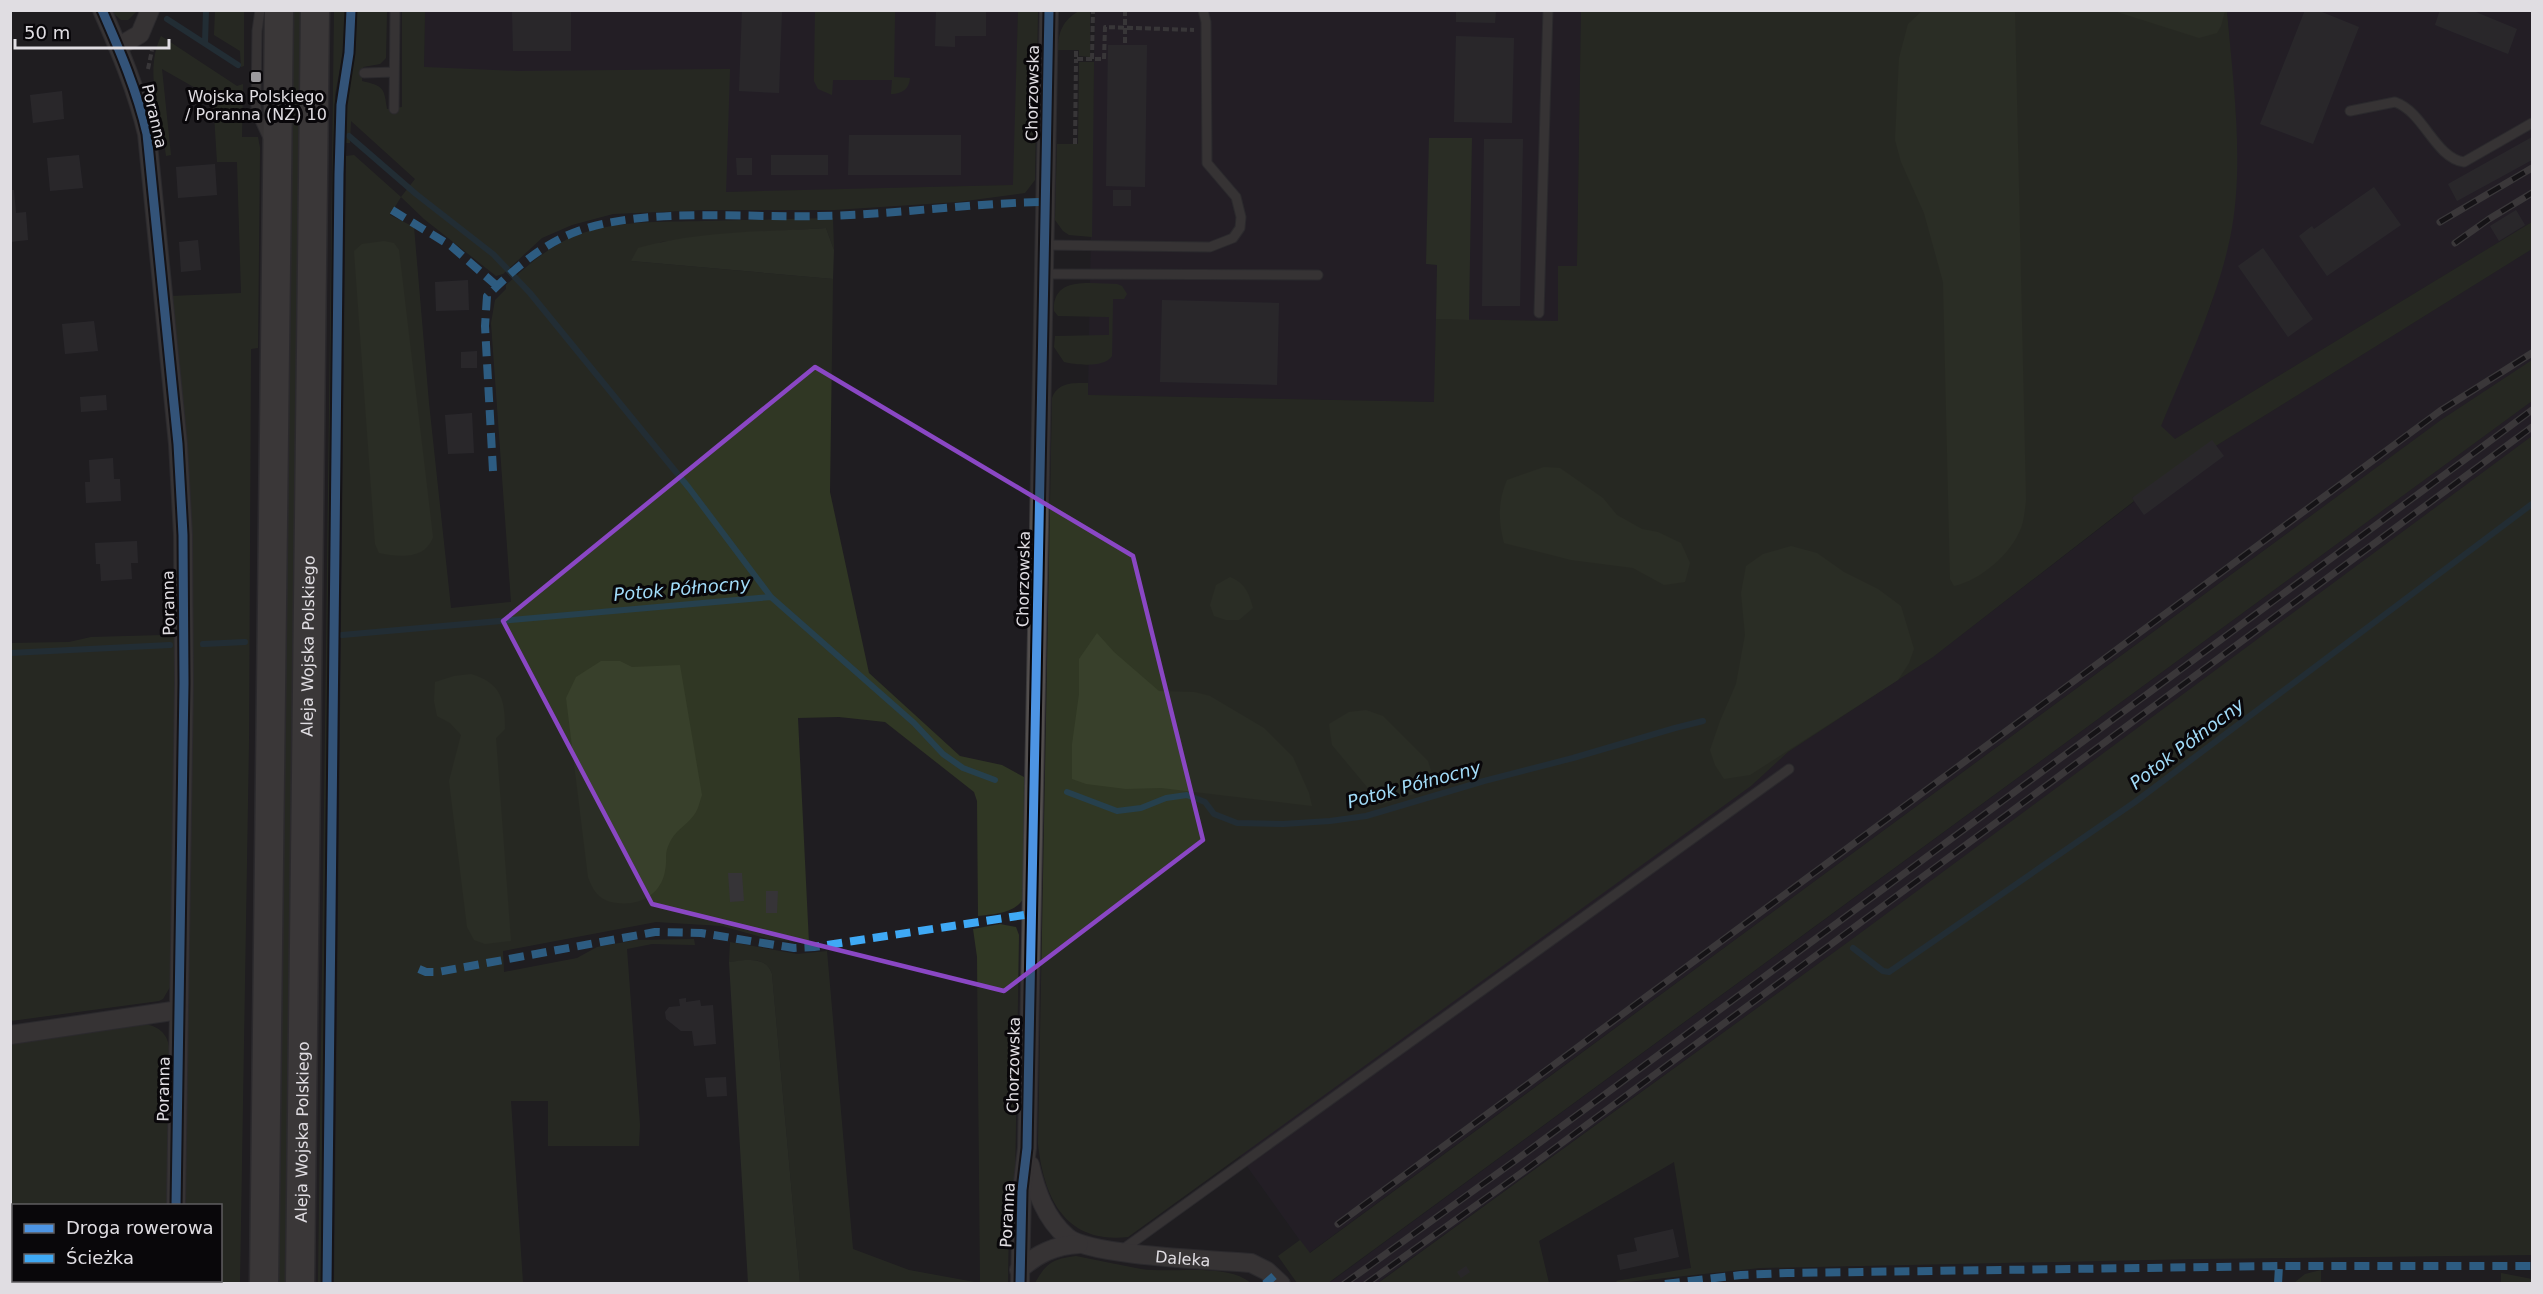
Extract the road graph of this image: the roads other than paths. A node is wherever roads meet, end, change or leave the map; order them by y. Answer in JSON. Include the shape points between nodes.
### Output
{"nodes":[{"id":1,"x":102,"y":10,"type":"edge"},
{"id":2,"x":150,"y":10,"type":"edge"},
{"id":3,"x":260,"y":10,"type":"edge"},
{"id":4,"x":279,"y":10,"type":"edge"},
{"id":5,"x":315,"y":10,"type":"edge"},
{"id":6,"x":394,"y":10,"type":"edge"},
{"id":7,"x":1048,"y":10,"type":"edge"},
{"id":8,"x":1203,"y":10,"type":"edge"},
{"id":9,"x":1548,"y":10,"type":"edge"},
{"id":10,"x":118,"y":47,"type":"junction"},
{"id":11,"x":394,"y":72,"type":"junction"},
{"id":12,"x":364,"y":73,"type":"dead end"},
{"id":13,"x":394,"y":109,"type":"dead end"},
{"id":14,"x":2350,"y":111,"type":"dead end"},
{"id":15,"x":2532,"y":123,"type":"edge"},
{"id":16,"x":278,"y":158,"type":"junction"},
{"id":17,"x":1044,"y":245,"type":"junction"},
{"id":18,"x":1044,"y":274,"type":"junction"},
{"id":19,"x":1318,"y":275,"type":"dead end"},
{"id":20,"x":1539,"y":313,"type":"dead end"},
{"id":21,"x":1789,"y":769,"type":"dead end"},
{"id":22,"x":180,"y":1010,"type":"junction"},
{"id":23,"x":10,"y":1035,"type":"edge"},
{"id":24,"x":1027,"y":1148,"type":"junction"},
{"id":25,"x":176,"y":1204,"type":"edge"},
{"id":26,"x":1079,"y":1244,"type":"junction"},
{"id":27,"x":1120,"y":1252,"type":"junction"},
{"id":28,"x":1019,"y":1277,"type":"edge"},
{"id":29,"x":264,"y":1284,"type":"edge"},
{"id":30,"x":300,"y":1284,"type":"edge"},
{"id":31,"x":1281,"y":1284,"type":"edge"}],
"edges":[{"from":1,"to":10,"type":"street","name":"Poranna"},
{"from":2,"to":10,"type":"street","via":[[140,34]]},
{"from":3,"to":16,"type":"lane","via":[[257,114]]},
{"from":4,"to":16,"type":"main road"},
{"from":5,"to":30,"type":"main road","name":"Aleja Wojska Polskiego"},
{"from":6,"to":11,"type":"lane"},
{"from":7,"to":17,"type":"street","name":"Chorzowska"},
{"from":8,"to":17,"type":"lane","via":[[1207,30],[1207,163],[1236,197],[1240,228],[1233,237],[1210,247]]},
{"from":9,"to":20,"type":"lane"},
{"from":10,"to":22,"type":"street","name":"Poranna","via":[[141,106],[147,134],[178,444],[184,683]]},
{"from":11,"to":12,"type":"lane"},
{"from":11,"to":13,"type":"lane"},
{"from":14,"to":15,"type":"lane","via":[[2395,102],[2402,105],[2411,110],[2450,157],[2464,162]]},
{"from":16,"to":29,"type":"main road"},
{"from":17,"to":18,"type":"street","name":"Chorzowska"},
{"from":18,"to":19,"type":"lane"},
{"from":18,"to":24,"type":"street","name":"Chorzowska"},
{"from":21,"to":27,"type":"lane"},
{"from":22,"to":23,"type":"street"},
{"from":22,"to":25,"type":"street","name":"Poranna"},
{"from":24,"to":26,"type":"street","name":"Daleka","via":[[1035,1191],[1060,1230]]},
{"from":24,"to":28,"type":"street","name":"Poranna"},
{"from":26,"to":27,"type":"street","name":"Daleka"},
{"from":26,"to":28,"type":"street","name":"Daleka","via":[[1064,1245],[1038,1256]]},
{"from":27,"to":31,"type":"street","name":"Daleka","via":[[1251,1263]]}]}
